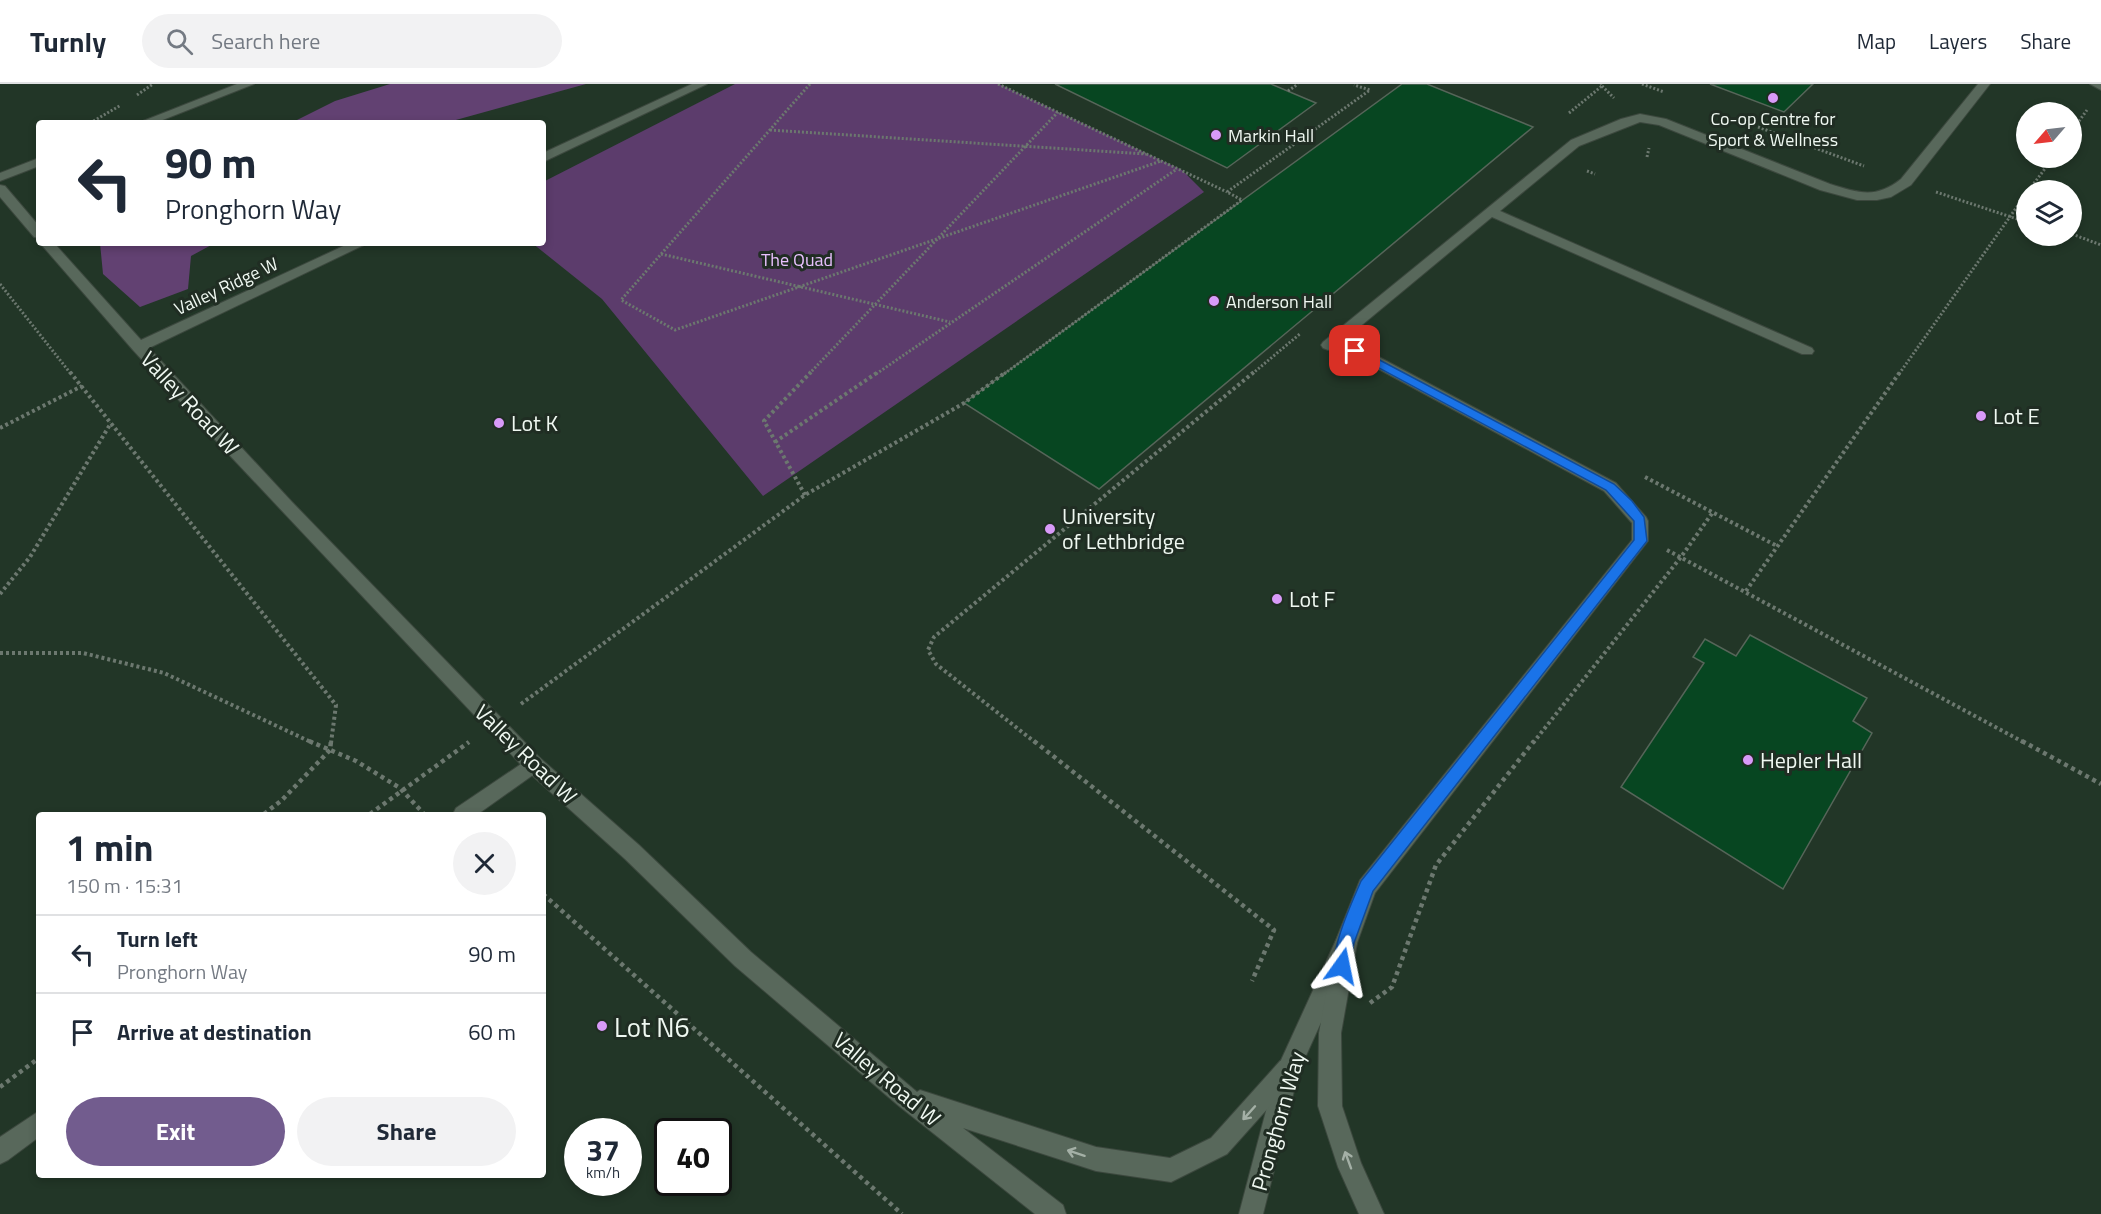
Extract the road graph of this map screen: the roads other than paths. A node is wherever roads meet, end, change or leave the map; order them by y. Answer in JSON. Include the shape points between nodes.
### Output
{"nodes":[{"id":1,"x":248,"y":84,"type":"edge"},
{"id":2,"x":701,"y":84,"type":"edge"},
{"id":3,"x":1984,"y":84,"type":"edge"},
{"id":4,"x":2096,"y":84,"type":"edge"},
{"id":5,"x":2101,"y":86,"type":"edge"},
{"id":6,"x":152,"y":120,"type":"edge"},
{"id":7,"x":546,"y":157,"type":"edge"},
{"id":8,"x":36,"y":163,"type":"edge"},
{"id":9,"x":0,"y":177,"type":"edge"},
{"id":10,"x":0,"y":189,"type":"edge"},
{"id":11,"x":1491,"y":212,"type":"junction"},
{"id":12,"x":36,"y":231,"type":"edge"},
{"id":13,"x":50,"y":246,"type":"edge"},
{"id":14,"x":355,"y":246,"type":"edge"},
{"id":15,"x":138,"y":347,"type":"junction"},
{"id":16,"x":1807,"y":351,"type":"dead end"},
{"id":17,"x":533,"y":764,"type":"junction"},
{"id":18,"x":466,"y":812,"type":"edge"},
{"id":19,"x":1346,"y":943,"type":"junction"},
{"id":20,"x":1288,"y":1069,"type":"junction"},
{"id":21,"x":907,"y":1098,"type":"junction"},
{"id":22,"x":36,"y":1126,"type":"edge"},
{"id":23,"x":0,"y":1152,"type":"edge"},
{"id":24,"x":1054,"y":1214,"type":"edge"},
{"id":25,"x":1251,"y":1214,"type":"edge"},
{"id":26,"x":1372,"y":1214,"type":"edge"}],
"edges":[{"from":1,"to":6,"type":"street"},
{"from":2,"to":7,"type":"street"},
{"from":3,"to":11,"type":"street","via":[[1894,194],[1852,195],[1825,187],[1662,122],[1640,118],[1575,143]]},
{"from":4,"to":5,"type":"street"},
{"from":8,"to":9,"type":"street"},
{"from":10,"to":12,"type":"street"},
{"from":11,"to":16,"type":"street"},
{"from":11,"to":19,"type":"street","name":"Pronghorn Way","via":[[1331,343],[1610,487],[1640,521],[1640,541],[1367,886]]},
{"from":13,"to":15,"type":"street","name":"Valley Road W"},
{"from":14,"to":15,"type":"street","name":"Valley Ridge W"},
{"from":15,"to":17,"type":"street","name":"Valley Road W"},
{"from":17,"to":18,"type":"street"},
{"from":17,"to":21,"type":"street","name":"Valley Road W","via":[[744,959]]},
{"from":19,"to":20,"type":"street","name":"Pronghorn Way"},
{"from":26,"to":19,"type":"street","one_way":true,"via":[[1350,1167],[1330,1106],[1330,1033]]},
{"from":20,"to":21,"type":"street","one_way":true,"via":[[1219,1146],[1171,1170],[1096,1159]]},
{"from":20,"to":25,"type":"street","name":"Pronghorn Way"},
{"from":21,"to":24,"type":"street","name":"Valley Road W"},
{"from":22,"to":23,"type":"street"}]}
